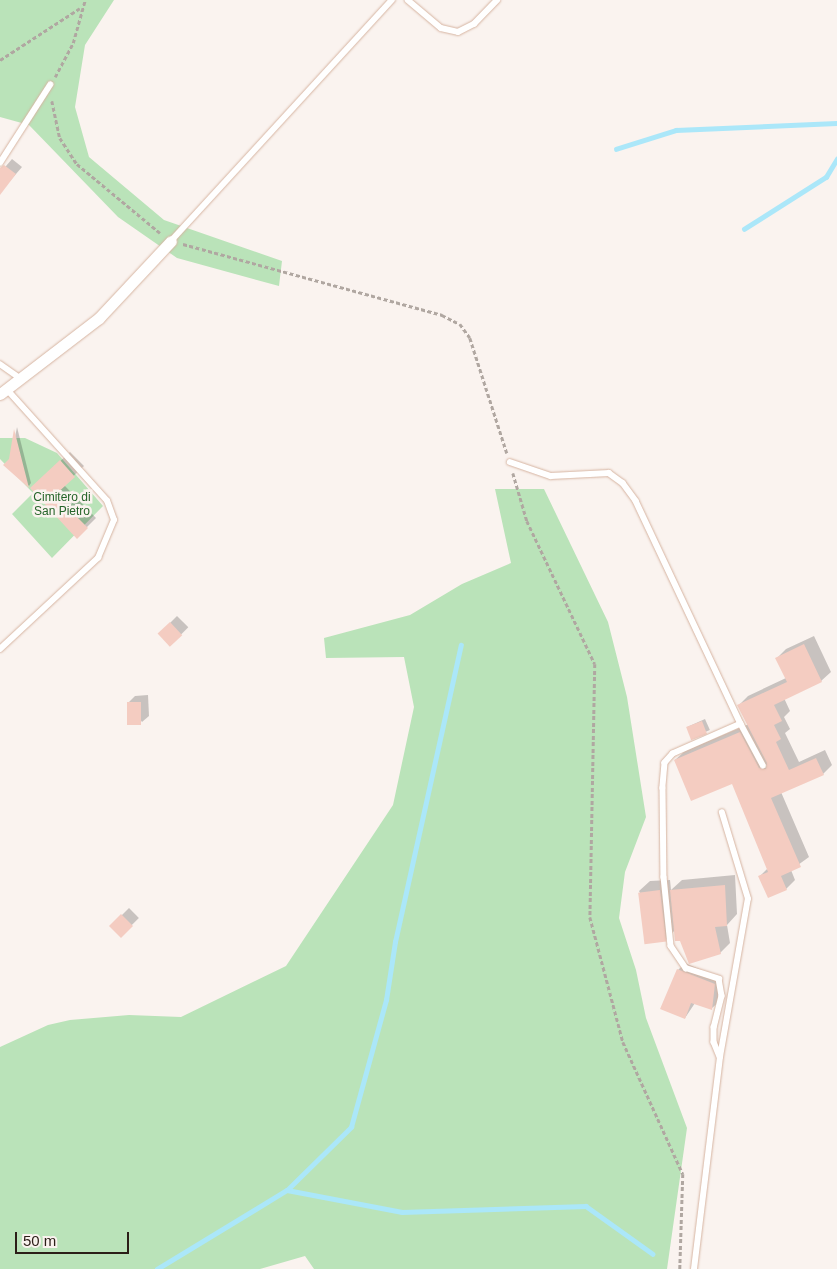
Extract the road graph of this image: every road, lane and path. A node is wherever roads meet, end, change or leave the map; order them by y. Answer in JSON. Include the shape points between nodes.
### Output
{"nodes":[{"id":1,"x":85,"y":0,"type":"edge"},
{"id":2,"x":392,"y":0,"type":"edge"},
{"id":3,"x":408,"y":0,"type":"edge"},
{"id":4,"x":497,"y":0,"type":"edge"},
{"id":5,"x":80,"y":8,"type":"junction"},
{"id":6,"x":0,"y":60,"type":"edge"},
{"id":7,"x":50,"y":85,"type":"junction"},
{"id":8,"x":0,"y":163,"type":"edge"},
{"id":9,"x":171,"y":241,"type":"junction"},
{"id":10,"x":0,"y":364,"type":"edge"},
{"id":11,"x":20,"y":378,"type":"junction"},
{"id":12,"x":3,"y":391,"type":"edge"},
{"id":13,"x":510,"y":462,"type":"junction"},
{"id":14,"x":0,"y":649,"type":"edge"},
{"id":15,"x":742,"y":724,"type":"junction"},
{"id":16,"x":763,"y":765,"type":"dead end"},
{"id":17,"x":722,"y":813,"type":"dead end"},
{"id":18,"x":720,"y":1057,"type":"junction"},
{"id":19,"x":680,"y":1269,"type":"edge"},
{"id":20,"x":694,"y":1269,"type":"edge"}],
"edges":[{"from":1,"to":5,"type":"path"},
{"from":2,"to":9,"type":"lane"},
{"from":3,"to":4,"type":"lane","via":[[440,28],[458,32],[474,24]]},
{"from":5,"to":6,"type":"path"},
{"from":5,"to":7,"type":"path","via":[[73,42]]},
{"from":7,"to":8,"type":"lane"},
{"from":7,"to":9,"type":"path","via":[[60,138],[77,164]]},
{"from":9,"to":11,"type":"street","via":[[99,318]]},
{"from":9,"to":13,"type":"path","via":[[442,315],[460,324],[470,338]]},
{"from":10,"to":11,"type":"lane"},
{"from":11,"to":12,"type":"street"},
{"from":12,"to":14,"type":"lane","via":[[107,501],[114,520],[98,558]]},
{"from":13,"to":15,"type":"lane","via":[[551,476],[609,473],[623,483],[636,501]]},
{"from":13,"to":19,"type":"path","via":[[527,521],[595,664],[590,917],[623,1042],[683,1174]]},
{"from":15,"to":16,"type":"lane"},
{"from":15,"to":18,"type":"lane","via":[[673,754],[665,763],[663,788],[664,878],[671,946],[686,968],[719,979],[722,996],[714,1027],[714,1042]]},
{"from":17,"to":18,"type":"lane","via":[[748,899]]},
{"from":18,"to":20,"type":"lane"}]}
